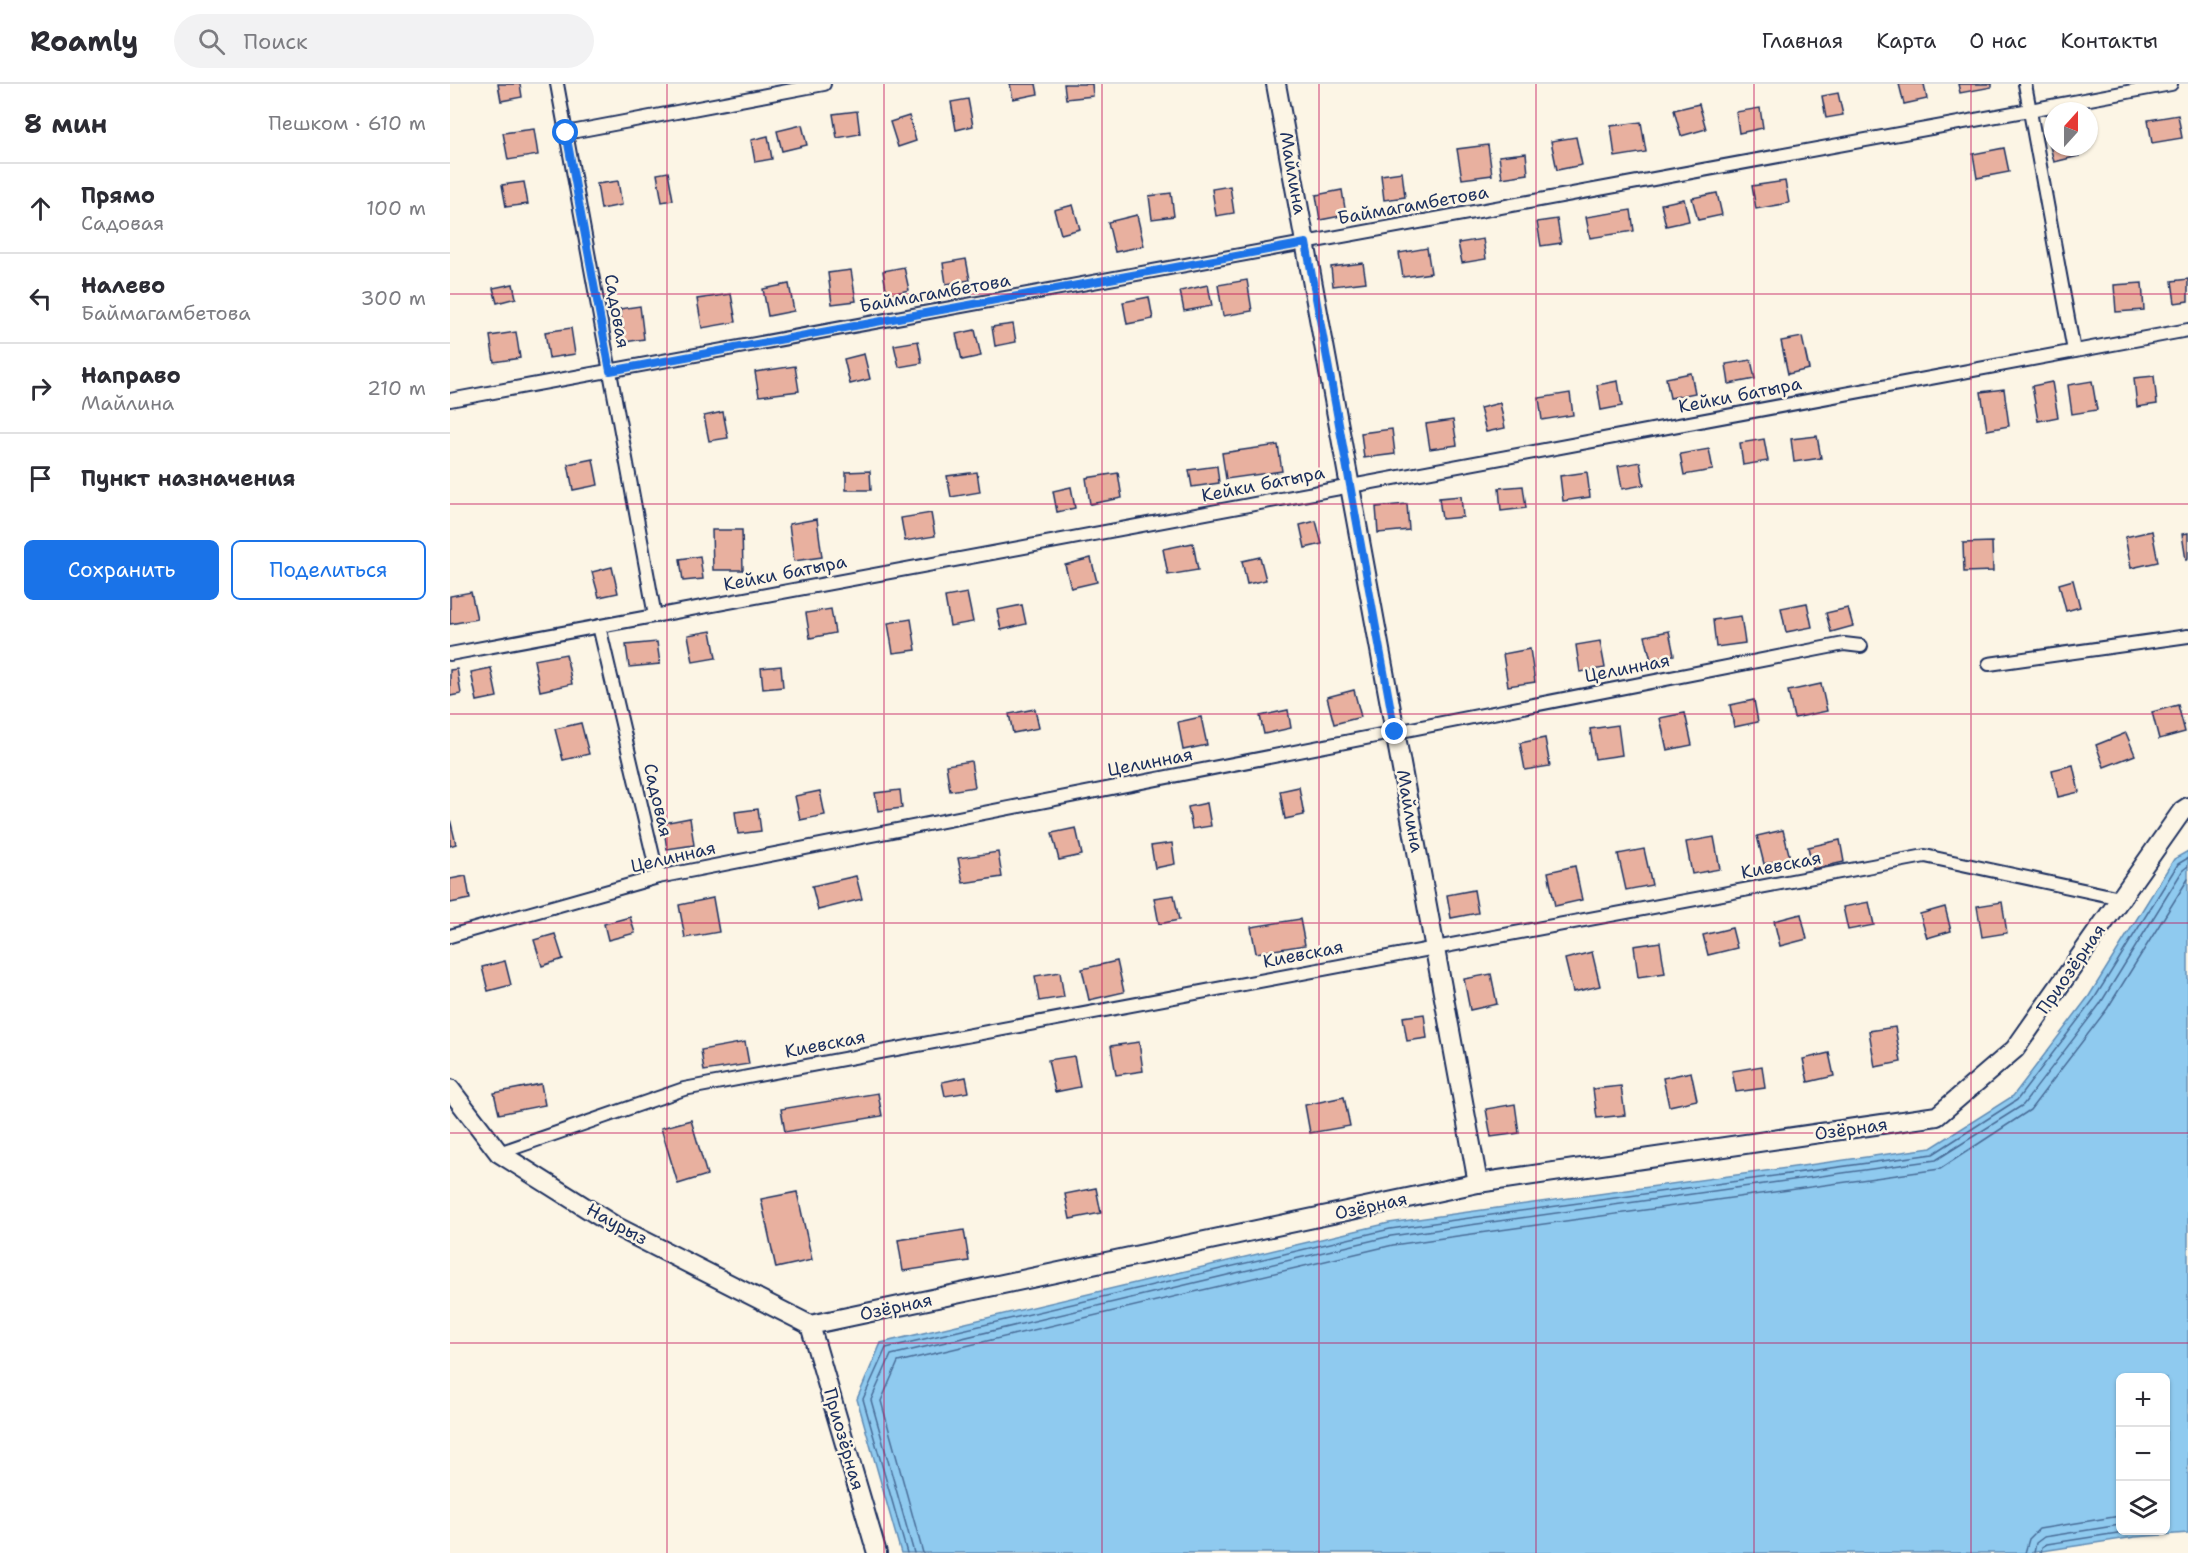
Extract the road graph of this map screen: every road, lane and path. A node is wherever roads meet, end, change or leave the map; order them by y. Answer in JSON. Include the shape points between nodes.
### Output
{"nodes":[{"id":1,"x":557,"y":84,"type":"edge"},
{"id":2,"x":824,"y":84,"type":"edge"},
{"id":3,"x":1276,"y":84,"type":"edge"},
{"id":4,"x":2025,"y":84,"type":"edge"},
{"id":5,"x":2171,"y":84,"type":"edge"},
{"id":6,"x":2030,"y":110,"type":"junction"},
{"id":7,"x":566,"y":133,"type":"junction"},
{"id":8,"x":1306,"y":243,"type":"junction"},
{"id":9,"x":2188,"y":330,"type":"edge"},
{"id":10,"x":2074,"y":351,"type":"junction"},
{"id":11,"x":610,"y":371,"type":"junction"},
{"id":12,"x":450,"y":400,"type":"edge"},
{"id":13,"x":1350,"y":486,"type":"junction"},
{"id":14,"x":655,"y":616,"type":"junction"},
{"id":15,"x":599,"y":626,"type":"junction"},
{"id":16,"x":2188,"y":636,"type":"edge"},
{"id":17,"x":1861,"y":646,"type":"dead end"},
{"id":18,"x":450,"y":654,"type":"edge"},
{"id":19,"x":1989,"y":664,"type":"dead end"},
{"id":20,"x":1395,"y":732,"type":"junction"},
{"id":21,"x":2188,"y":807,"type":"edge"},
{"id":22,"x":658,"y":877,"type":"junction"},
{"id":23,"x":2120,"y":898,"type":"junction"},
{"id":24,"x":450,"y":936,"type":"edge"},
{"id":25,"x":1435,"y":948,"type":"junction"},
{"id":26,"x":450,"y":1089,"type":"edge"},
{"id":27,"x":1937,"y":1116,"type":"joint"},
{"id":28,"x":499,"y":1153,"type":"junction"},
{"id":29,"x":1478,"y":1183,"type":"junction"},
{"id":30,"x":810,"y":1325,"type":"junction"},
{"id":31,"x":877,"y":1553,"type":"edge"}],
"edges":[{"from":1,"to":7,"type":"street","name":"Садовая"},
{"from":2,"to":7,"type":"street"},
{"from":3,"to":8,"type":"street","name":"Майлина"},
{"from":4,"to":6,"type":"street"},
{"from":5,"to":6,"type":"street","name":"Баймагамбетова"},
{"from":6,"to":8,"type":"street","name":"Баймагамбетова"},
{"from":6,"to":10,"type":"street"},
{"from":7,"to":11,"type":"street","name":"Садовая"},
{"from":8,"to":11,"type":"street","name":"Баймагамбетова"},
{"from":8,"to":13,"type":"street","name":"Майлина"},
{"from":9,"to":10,"type":"street","name":"Кейки батыра"},
{"from":10,"to":13,"type":"street","name":"Кейки батыра"},
{"from":11,"to":12,"type":"street","name":"Баймагамбетова"},
{"from":11,"to":14,"type":"street","name":"Садовая"},
{"from":13,"to":14,"type":"street","name":"Кейки батыра"},
{"from":13,"to":20,"type":"street","name":"Майлина"},
{"from":14,"to":15,"type":"street","name":"Кейки батыра"},
{"from":15,"to":18,"type":"street","name":"Кейки батыра"},
{"from":15,"to":22,"type":"street","name":"Садовая"},
{"from":16,"to":19,"type":"street"},
{"from":17,"to":20,"type":"street","name":"Целинная","via":[[1844,644]]},
{"from":20,"to":22,"type":"street","name":"Целинная"},
{"from":20,"to":25,"type":"street","name":"Майлина"},
{"from":21,"to":23,"type":"street","name":"Приозёрная"},
{"from":22,"to":24,"type":"street","name":"Целинная"},
{"from":23,"to":25,"type":"street","name":"Киевская","via":[[1925,856]]},
{"from":23,"to":27,"type":"street","name":"Приозёрная","via":[[2015,1049]]},
{"from":25,"to":28,"type":"street","name":"Киевская","via":[[684,1089]]},
{"from":25,"to":29,"type":"street","name":"Майлина"},
{"from":26,"to":28,"type":"street","name":"Наурыз"},
{"from":27,"to":29,"type":"street","name":"Озёрная"},
{"from":28,"to":30,"type":"street","name":"Наурыз","via":[[615,1226]]},
{"from":29,"to":30,"type":"street","name":"Озёрная"},
{"from":30,"to":31,"type":"street","name":"Приозёрная"}]}
